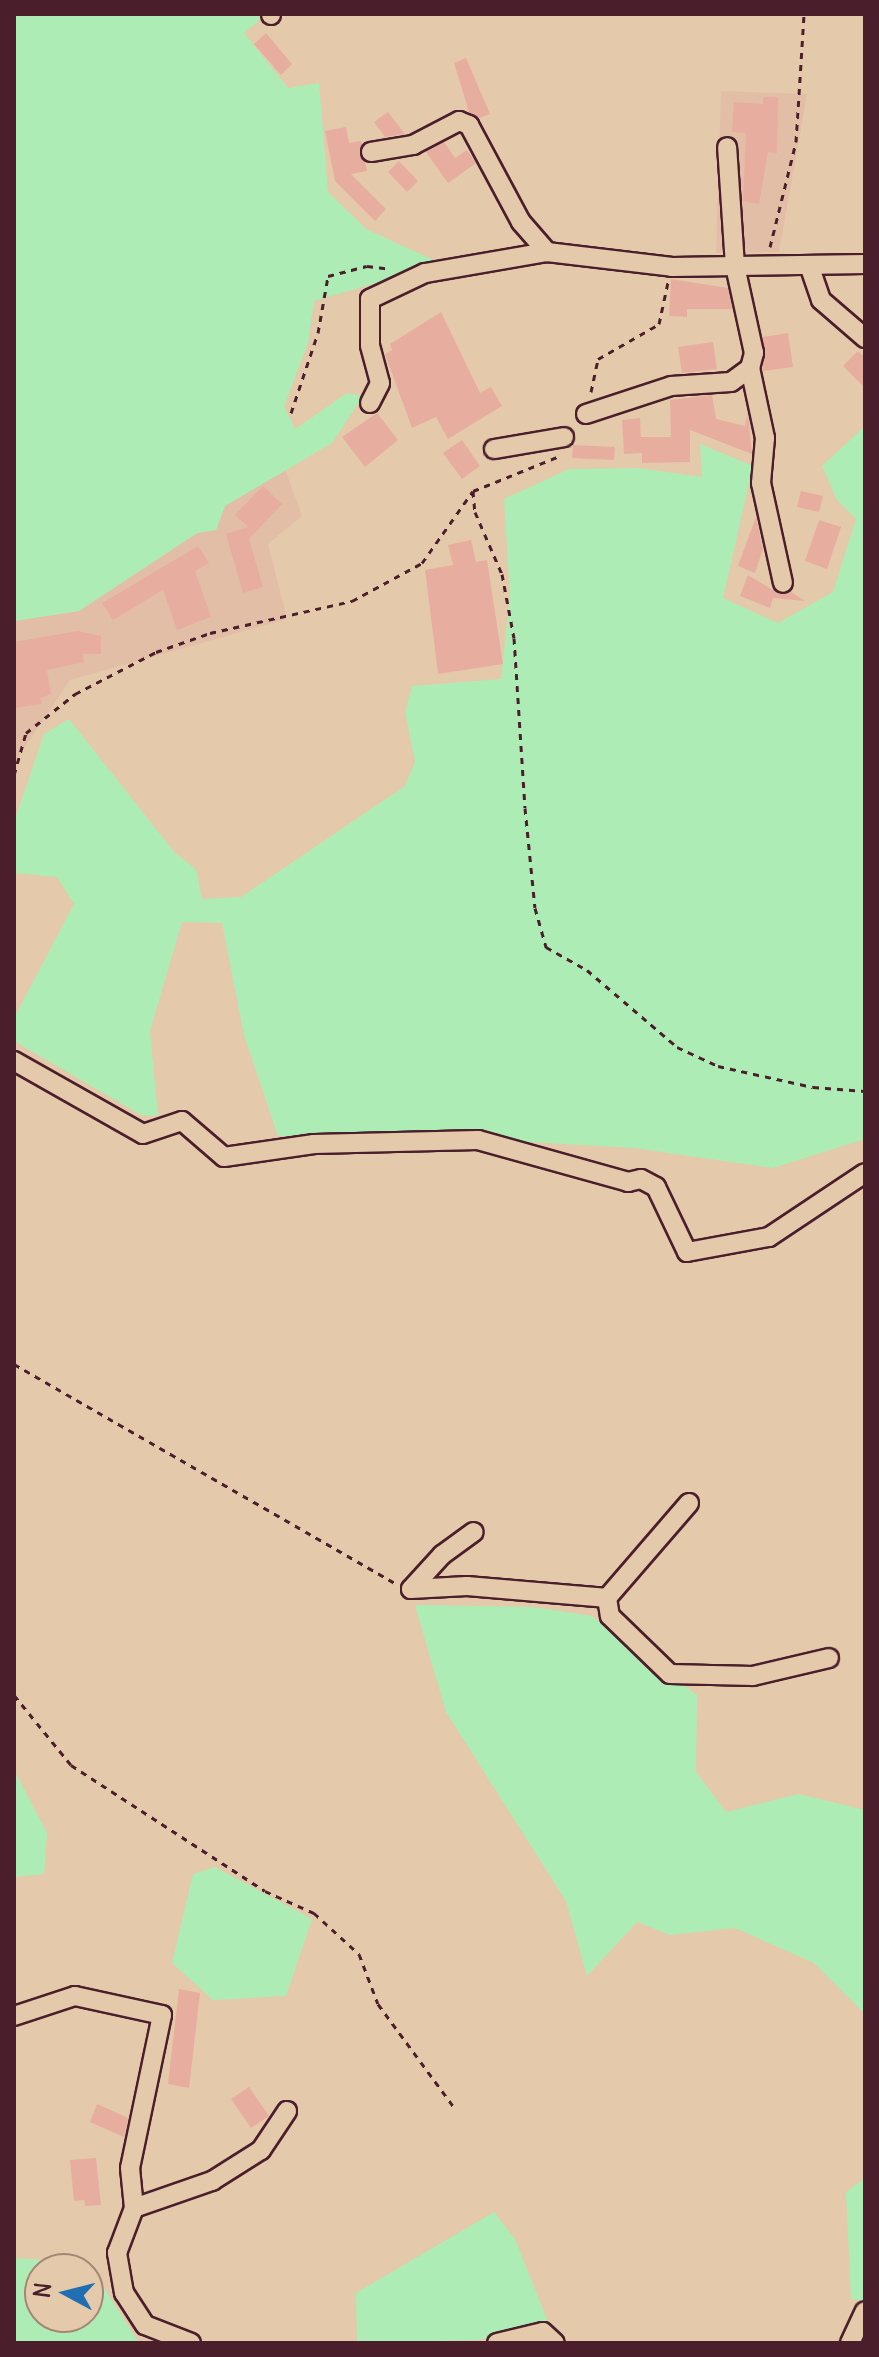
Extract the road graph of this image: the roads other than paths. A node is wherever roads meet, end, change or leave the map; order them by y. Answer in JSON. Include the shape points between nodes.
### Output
{"nodes":[{"id":1,"x":727,"y":147,"type":"dead end"},
{"id":2,"x":371,"y":152,"type":"dead end"},
{"id":3,"x":547,"y":252,"type":"junction"},
{"id":4,"x":865,"y":264,"type":"edge"},
{"id":5,"x":809,"y":265,"type":"junction"},
{"id":6,"x":735,"y":266,"type":"junction"},
{"id":7,"x":865,"y":338,"type":"edge"},
{"id":8,"x":750,"y":368,"type":"junction"},
{"id":9,"x":370,"y":403,"type":"dead end"},
{"id":10,"x":586,"y":414,"type":"road end"},
{"id":11,"x":564,"y":437,"type":"road end"},
{"id":12,"x":494,"y":449,"type":"dead end"},
{"id":13,"x":783,"y":583,"type":"dead end"},
{"id":14,"x":14,"y":1061,"type":"edge"},
{"id":15,"x":865,"y":1173,"type":"edge"},
{"id":16,"x":689,"y":1503,"type":"dead end"},
{"id":17,"x":474,"y":1532,"type":"dead end"},
{"id":18,"x":607,"y":1598,"type":"junction"},
{"id":19,"x":829,"y":1658,"type":"dead end"},
{"id":20,"x":14,"y":2016,"type":"edge"},
{"id":21,"x":287,"y":2111,"type":"dead end"},
{"id":22,"x":134,"y":2208,"type":"junction"},
{"id":23,"x":865,"y":2311,"type":"edge"},
{"id":24,"x":191,"y":2343,"type":"edge"},
{"id":25,"x":497,"y":2343,"type":"edge"},
{"id":26,"x":555,"y":2343,"type":"edge"},
{"id":27,"x":850,"y":2343,"type":"edge"}],
"edges":[{"from":1,"to":6,"type":"street"},
{"from":2,"to":3,"type":"street","via":[[413,145],[459,121],[469,125],[521,222]]},
{"from":3,"to":6,"type":"street","via":[[672,267]]},
{"from":3,"to":9,"type":"street","via":[[425,273],[370,299],[370,345],[380,383]]},
{"from":4,"to":5,"type":"street"},
{"from":5,"to":6,"type":"street"},
{"from":5,"to":7,"type":"street","via":[[821,300]]},
{"from":6,"to":8,"type":"street","via":[[754,353]]},
{"from":8,"to":10,"type":"street","via":[[731,382],[671,386]]},
{"from":8,"to":13,"type":"street","via":[[765,438],[761,483]]},
{"from":11,"to":12,"type":"street"},
{"from":14,"to":15,"type":"street","via":[[143,1134],[182,1121],[224,1157],[314,1144],[478,1140],[628,1182],[641,1179],[656,1187],[687,1252],[769,1237]]},
{"from":16,"to":18,"type":"street"},
{"from":17,"to":18,"type":"street","via":[[442,1555],[411,1589],[467,1586]]},
{"from":18,"to":19,"type":"street","via":[[610,1616],[670,1674],[753,1676]]},
{"from":20,"to":22,"type":"street","via":[[75,1996],[162,2015],[130,2168]]},
{"from":21,"to":22,"type":"street","via":[[261,2150],[212,2181]]},
{"from":22,"to":24,"type":"street","via":[[117,2253],[124,2293],[145,2325]]},
{"from":23,"to":27,"type":"street"},
{"from":25,"to":26,"type":"street","via":[[543,2332]]}]}
